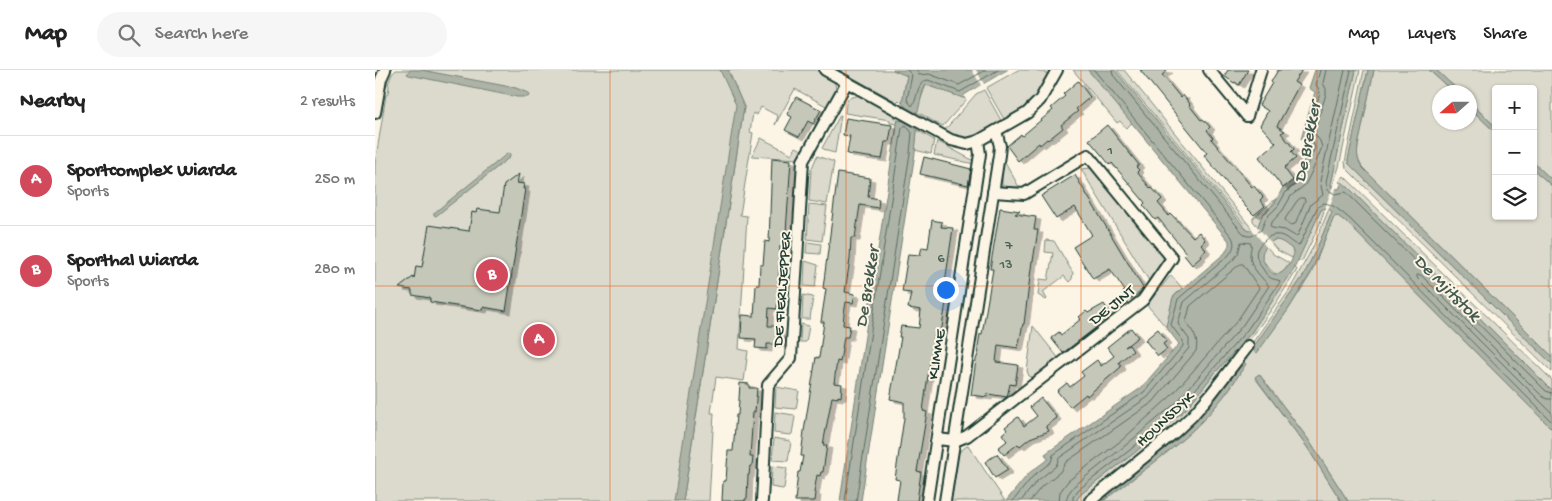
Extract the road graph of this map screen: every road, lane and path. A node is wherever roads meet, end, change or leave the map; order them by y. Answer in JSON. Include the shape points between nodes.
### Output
{"nodes":[{"id":1,"x":385,"y":70,"type":"edge"},
{"id":2,"x":825,"y":70,"type":"edge"},
{"id":3,"x":1057,"y":70,"type":"edge"},
{"id":4,"x":1209,"y":70,"type":"edge"},
{"id":5,"x":1261,"y":70,"type":"edge"},
{"id":6,"x":847,"y":82,"type":"junction"},
{"id":7,"x":375,"y":113,"type":"edge"},
{"id":8,"x":996,"y":131,"type":"junction"},
{"id":9,"x":979,"y":141,"type":"junction"},
{"id":10,"x":993,"y":192,"type":"junction"},
{"id":11,"x":972,"y":211,"type":"junction"},
{"id":12,"x":989,"y":214,"type":"junction"},
{"id":13,"x":1248,"y":346,"type":"dead end"},
{"id":14,"x":937,"y":439,"type":"junction"},
{"id":15,"x":955,"y":442,"type":"junction"},
{"id":16,"x":761,"y":501,"type":"edge"},
{"id":17,"x":927,"y":501,"type":"edge"},
{"id":18,"x":945,"y":501,"type":"edge"},
{"id":19,"x":1090,"y":501,"type":"edge"}],
"edges":[{"from":1,"to":7,"type":"street"},
{"from":2,"to":6,"type":"street"},
{"from":3,"to":8,"type":"street","via":[[1033,107]]},
{"from":4,"to":5,"type":"street","via":[[1247,116]]},
{"from":6,"to":9,"type":"street","via":[[951,140],[959,143]]},
{"from":6,"to":16,"type":"street","name":"DE FIERLJEPPER","via":[[803,161],[791,358],[768,385]]},
{"from":8,"to":9,"type":"street"},
{"from":8,"to":10,"type":"street","name":"KLIMME","via":[[1000,146]]},
{"from":9,"to":11,"type":"street","name":"KLIMME"},
{"from":10,"to":12,"type":"street","name":"KLIMME"},
{"from":10,"to":15,"type":"street","name":"DE JINT","via":[[1024,194],[1088,156],[1172,258],[1143,300]]},
{"from":11,"to":12,"type":"street"},
{"from":11,"to":14,"type":"street","name":"KLIMME"},
{"from":12,"to":15,"type":"street","name":"KLIMME"},
{"from":13,"to":19,"type":"street","name":"HOUNSDYK","via":[[1192,416]]},
{"from":14,"to":15,"type":"street"},
{"from":14,"to":17,"type":"street","name":"KLIMME"},
{"from":15,"to":18,"type":"street","name":"KLIMME"}]}
